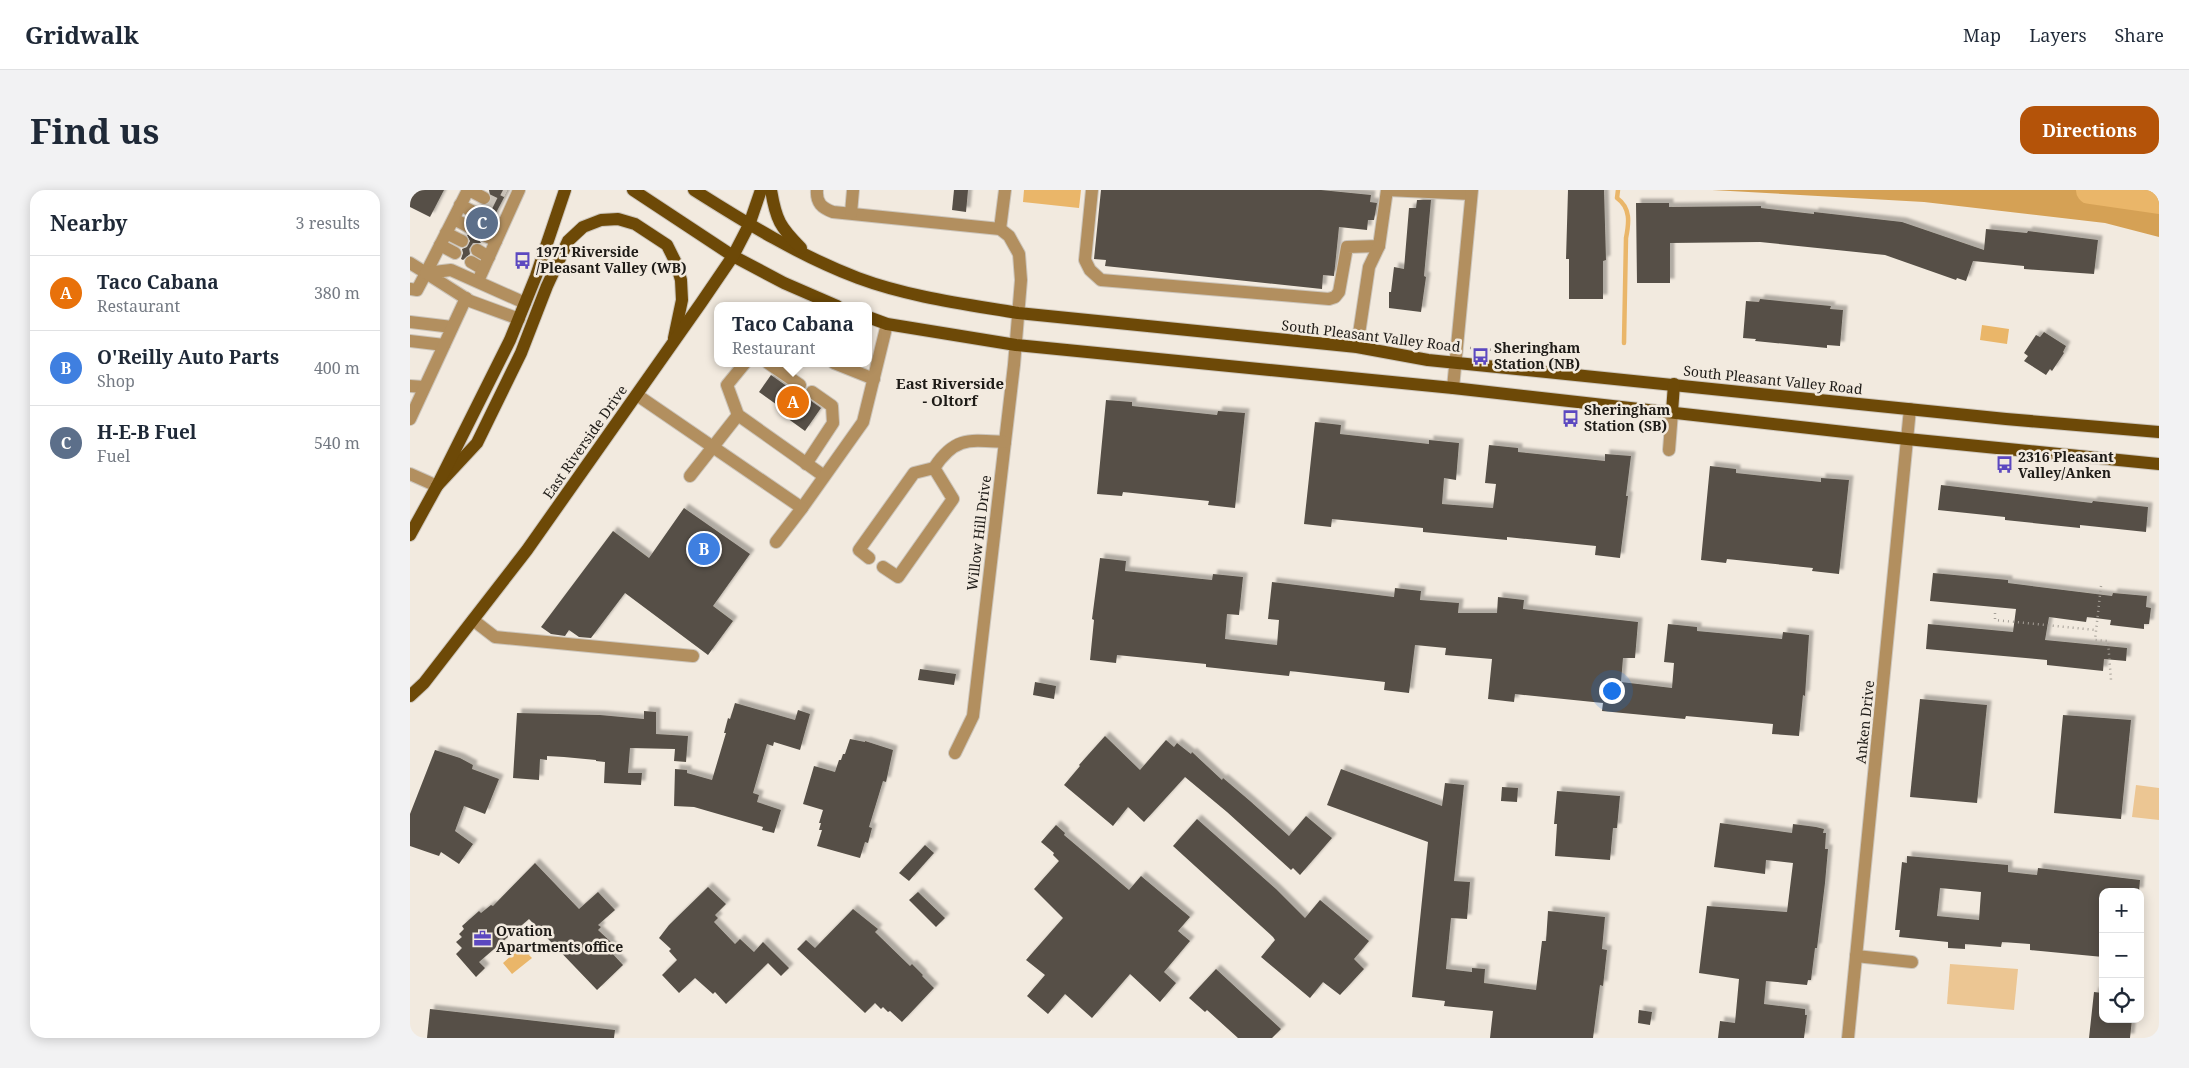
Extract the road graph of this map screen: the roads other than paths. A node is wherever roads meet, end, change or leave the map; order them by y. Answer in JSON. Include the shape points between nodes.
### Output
{"nodes":[{"id":1,"x":468,"y":190,"type":"edge"},
{"id":2,"x":565,"y":190,"type":"edge"},
{"id":3,"x":633,"y":190,"type":"edge"},
{"id":4,"x":694,"y":190,"type":"edge"},
{"id":5,"x":761,"y":190,"type":"edge"},
{"id":6,"x":771,"y":190,"type":"edge"},
{"id":7,"x":817,"y":190,"type":"edge"},
{"id":8,"x":853,"y":190,"type":"edge"},
{"id":9,"x":1005,"y":190,"type":"edge"},
{"id":10,"x":1092,"y":190,"type":"edge"},
{"id":11,"x":1387,"y":190,"type":"edge"},
{"id":12,"x":1471,"y":192,"type":"edge"},
{"id":13,"x":514,"y":193,"type":"edge"},
{"id":14,"x":484,"y":198,"type":"tunnel mouth"},
{"id":15,"x":460,"y":205,"type":"junction"},
{"id":16,"x":476,"y":213,"type":"tunnel mouth"},
{"id":17,"x":851,"y":213,"type":"junction"},
{"id":18,"x":454,"y":219,"type":"junction"},
{"id":19,"x":749,"y":225,"type":"junction"},
{"id":20,"x":469,"y":227,"type":"tunnel mouth"},
{"id":21,"x":1000,"y":229,"type":"junction"},
{"id":22,"x":446,"y":233,"type":"junction"},
{"id":23,"x":462,"y":241,"type":"dead end"},
{"id":24,"x":440,"y":245,"type":"junction"},
{"id":25,"x":1380,"y":246,"type":"junction"},
{"id":26,"x":477,"y":250,"type":"dead end"},
{"id":27,"x":455,"y":253,"type":"dead end"},
{"id":28,"x":733,"y":256,"type":"junction"},
{"id":29,"x":489,"y":257,"type":"junction"},
{"id":30,"x":810,"y":257,"type":"junction"},
{"id":31,"x":470,"y":262,"type":"dead end"},
{"id":32,"x":410,"y":263,"type":"edge"},
{"id":33,"x":483,"y":269,"type":"junction"},
{"id":34,"x":426,"y":273,"type":"junction"},
{"id":35,"x":478,"y":281,"type":"junction"},
{"id":36,"x":410,"y":289,"type":"edge"},
{"id":37,"x":466,"y":298,"type":"junction"},
{"id":38,"x":828,"y":302,"type":"edge"},
{"id":39,"x":525,"y":303,"type":"junction"},
{"id":40,"x":1018,"y":313,"type":"junction"},
{"id":41,"x":872,"y":318,"type":"edge"},
{"id":42,"x":519,"y":320,"type":"junction"},
{"id":43,"x":410,"y":322,"type":"edge"},
{"id":44,"x":887,"y":324,"type":"junction"},
{"id":45,"x":452,"y":327,"type":"junction"},
{"id":46,"x":410,"y":342,"type":"edge"},
{"id":47,"x":444,"y":345,"type":"junction"},
{"id":48,"x":672,"y":345,"type":"junction"},
{"id":49,"x":1016,"y":345,"type":"junction"},
{"id":50,"x":1357,"y":347,"type":"junction"},
{"id":51,"x":1455,"y":363,"type":"junction"},
{"id":52,"x":742,"y":367,"type":"edge"},
{"id":53,"x":774,"y":367,"type":"edge"},
{"id":54,"x":844,"y":367,"type":"edge"},
{"id":55,"x":874,"y":379,"type":"junction"},
{"id":56,"x":1674,"y":384,"type":"junction"},
{"id":57,"x":800,"y":385,"type":"dead end"},
{"id":58,"x":410,"y":386,"type":"edge"},
{"id":59,"x":424,"y":388,"type":"junction"},
{"id":60,"x":1453,"y":388,"type":"junction"},
{"id":61,"x":812,"y":392,"type":"dead end"},
{"id":62,"x":637,"y":395,"type":"junction"},
{"id":63,"x":1910,"y":409,"type":"junction"},
{"id":64,"x":1672,"y":412,"type":"junction"},
{"id":65,"x":738,"y":415,"type":"junction"},
{"id":66,"x":410,"y":419,"type":"edge"},
{"id":67,"x":2159,"y":432,"type":"edge"},
{"id":68,"x":1907,"y":439,"type":"junction"},
{"id":69,"x":1005,"y":442,"type":"junction"},
{"id":70,"x":712,"y":446,"type":"junction"},
{"id":71,"x":1669,"y":450,"type":"dead end"},
{"id":72,"x":806,"y":464,"type":"junction"},
{"id":73,"x":2159,"y":464,"type":"edge"},
{"id":74,"x":934,"y":468,"type":"junction"},
{"id":75,"x":410,"y":474,"type":"edge"},
{"id":76,"x":690,"y":476,"type":"dead end"},
{"id":77,"x":824,"y":476,"type":"junction"},
{"id":78,"x":437,"y":486,"type":"junction"},
{"id":79,"x":802,"y":508,"type":"junction"},
{"id":80,"x":410,"y":535,"type":"edge"},
{"id":81,"x":776,"y":542,"type":"dead end"},
{"id":82,"x":869,"y":558,"type":"dead end"},
{"id":83,"x":883,"y":567,"type":"dead end"},
{"id":84,"x":473,"y":620,"type":"junction"},
{"id":85,"x":692,"y":656,"type":"dead end"},
{"id":86,"x":410,"y":696,"type":"edge"},
{"id":87,"x":955,"y":754,"type":"dead end"},
{"id":88,"x":1856,"y":956,"type":"junction"},
{"id":89,"x":1912,"y":962,"type":"dead end"},
{"id":90,"x":1848,"y":1038,"type":"edge"}],
"edges":[{"from":1,"to":14,"type":"street"},
{"from":1,"to":15,"type":"street"},
{"from":2,"to":39,"type":"main road"},
{"from":3,"to":28,"type":"main road"},
{"from":4,"to":19,"type":"main road","name":"South Pleasant Valley Road"},
{"from":5,"to":19,"type":"main road","name":"East Riverside Drive"},
{"from":6,"to":30,"type":"main road","via":[[781,225]]},
{"from":7,"to":17,"type":"street","via":[[816,198],[822,208]]},
{"from":8,"to":17,"type":"street"},
{"from":9,"to":21,"type":"street"},
{"from":10,"to":25,"type":"street","via":[[1085,260],[1101,280],[1330,299],[1339,292],[1348,246]]},
{"from":11,"to":12,"type":"street"},
{"from":11,"to":25,"type":"street"},
{"from":12,"to":51,"type":"street"},
{"from":13,"to":29,"type":"street","via":[[490,238]]},
{"from":15,"to":16,"type":"street"},
{"from":15,"to":18,"type":"street"},
{"from":17,"to":21,"type":"street"},
{"from":18,"to":20,"type":"street"},
{"from":18,"to":22,"type":"street"},
{"from":19,"to":28,"type":"main road","name":"East Riverside Drive"},
{"from":19,"to":30,"type":"main road","name":"South Pleasant Valley Road"},
{"from":21,"to":40,"type":"street","name":"Willow Hill Drive","via":[[1009,236],[1019,254]]},
{"from":22,"to":23,"type":"street"},
{"from":22,"to":24,"type":"street"},
{"from":24,"to":27,"type":"street"},
{"from":24,"to":34,"type":"street"},
{"from":25,"to":50,"type":"street","via":[[1369,266]]},
{"from":26,"to":29,"type":"street"},
{"from":28,"to":38,"type":"main road"},
{"from":28,"to":48,"type":"main road","name":"East Riverside Drive"},
{"from":29,"to":33,"type":"street"},
{"from":30,"to":40,"type":"main road","name":"South Pleasant Valley Road","via":[[859,278],[904,291]]},
{"from":31,"to":33,"type":"street"},
{"from":32,"to":34,"type":"street"},
{"from":33,"to":35,"type":"street"},
{"from":34,"to":35,"type":"street","via":[[451,270]]},
{"from":34,"to":36,"type":"street","via":[[417,290]]},
{"from":34,"to":37,"type":"street"},
{"from":35,"to":39,"type":"street"},
{"from":37,"to":42,"type":"street"},
{"from":37,"to":45,"type":"street"},
{"from":39,"to":42,"type":"main road"},
{"from":40,"to":49,"type":"street","name":"Willow Hill Drive"},
{"from":40,"to":50,"type":"main road","name":"South Pleasant Valley Road"},
{"from":41,"to":44,"type":"main road"},
{"from":42,"to":78,"type":"main road"},
{"from":43,"to":45,"type":"street"},
{"from":44,"to":49,"type":"main road"},
{"from":44,"to":55,"type":"street"},
{"from":45,"to":47,"type":"street"},
{"from":46,"to":47,"type":"street"},
{"from":47,"to":59,"type":"street"},
{"from":48,"to":62,"type":"main road","name":"East Riverside Drive"},
{"from":48,"to":78,"type":"main road","via":[[682,300],[681,280],[666,245],[635,224],[618,219],[583,226],[568,241],[521,353],[477,443]]},
{"from":49,"to":60,"type":"main road"},
{"from":49,"to":69,"type":"street","name":"Willow Hill Drive"},
{"from":50,"to":51,"type":"main road","name":"South Pleasant Valley Road"},
{"from":51,"to":56,"type":"main road","name":"South Pleasant Valley Road"},
{"from":51,"to":60,"type":"street"},
{"from":52,"to":65,"type":"street","via":[[727,385]]},
{"from":53,"to":57,"type":"street"},
{"from":54,"to":55,"type":"street"},
{"from":55,"to":77,"type":"street","via":[[863,422]]},
{"from":56,"to":63,"type":"main road","name":"South Pleasant Valley Road"},
{"from":56,"to":64,"type":"main road"},
{"from":58,"to":59,"type":"street"},
{"from":59,"to":66,"type":"street"},
{"from":60,"to":64,"type":"main road"},
{"from":61,"to":72,"type":"street","via":[[832,406],[833,423]]},
{"from":62,"to":70,"type":"street"},
{"from":62,"to":84,"type":"main road","name":"East Riverside Drive"},
{"from":63,"to":67,"type":"main road","name":"South Pleasant Valley Road"},
{"from":63,"to":68,"type":"street","name":"Anken Drive"},
{"from":64,"to":68,"type":"main road"},
{"from":64,"to":71,"type":"street"},
{"from":65,"to":70,"type":"street"},
{"from":65,"to":72,"type":"street"},
{"from":68,"to":73,"type":"main road"},
{"from":68,"to":88,"type":"street","name":"Anken Drive"},
{"from":69,"to":74,"type":"street","via":[[960,442],[944,452]]},
{"from":69,"to":87,"type":"street","name":"Willow Hill Drive","via":[[973,716]]},
{"from":70,"to":76,"type":"street"},
{"from":70,"to":79,"type":"street"},
{"from":72,"to":77,"type":"street"},
{"from":74,"to":82,"type":"street","via":[[914,473],[859,550]]},
{"from":74,"to":83,"type":"street","via":[[953,499],[898,576]]},
{"from":75,"to":78,"type":"street"},
{"from":77,"to":79,"type":"street"},
{"from":78,"to":80,"type":"main road"},
{"from":79,"to":81,"type":"street"},
{"from":84,"to":85,"type":"street","via":[[495,637]]},
{"from":84,"to":86,"type":"main road","name":"East Riverside Drive"},
{"from":88,"to":89,"type":"street"},
{"from":88,"to":90,"type":"street","name":"Anken Drive"}]}
